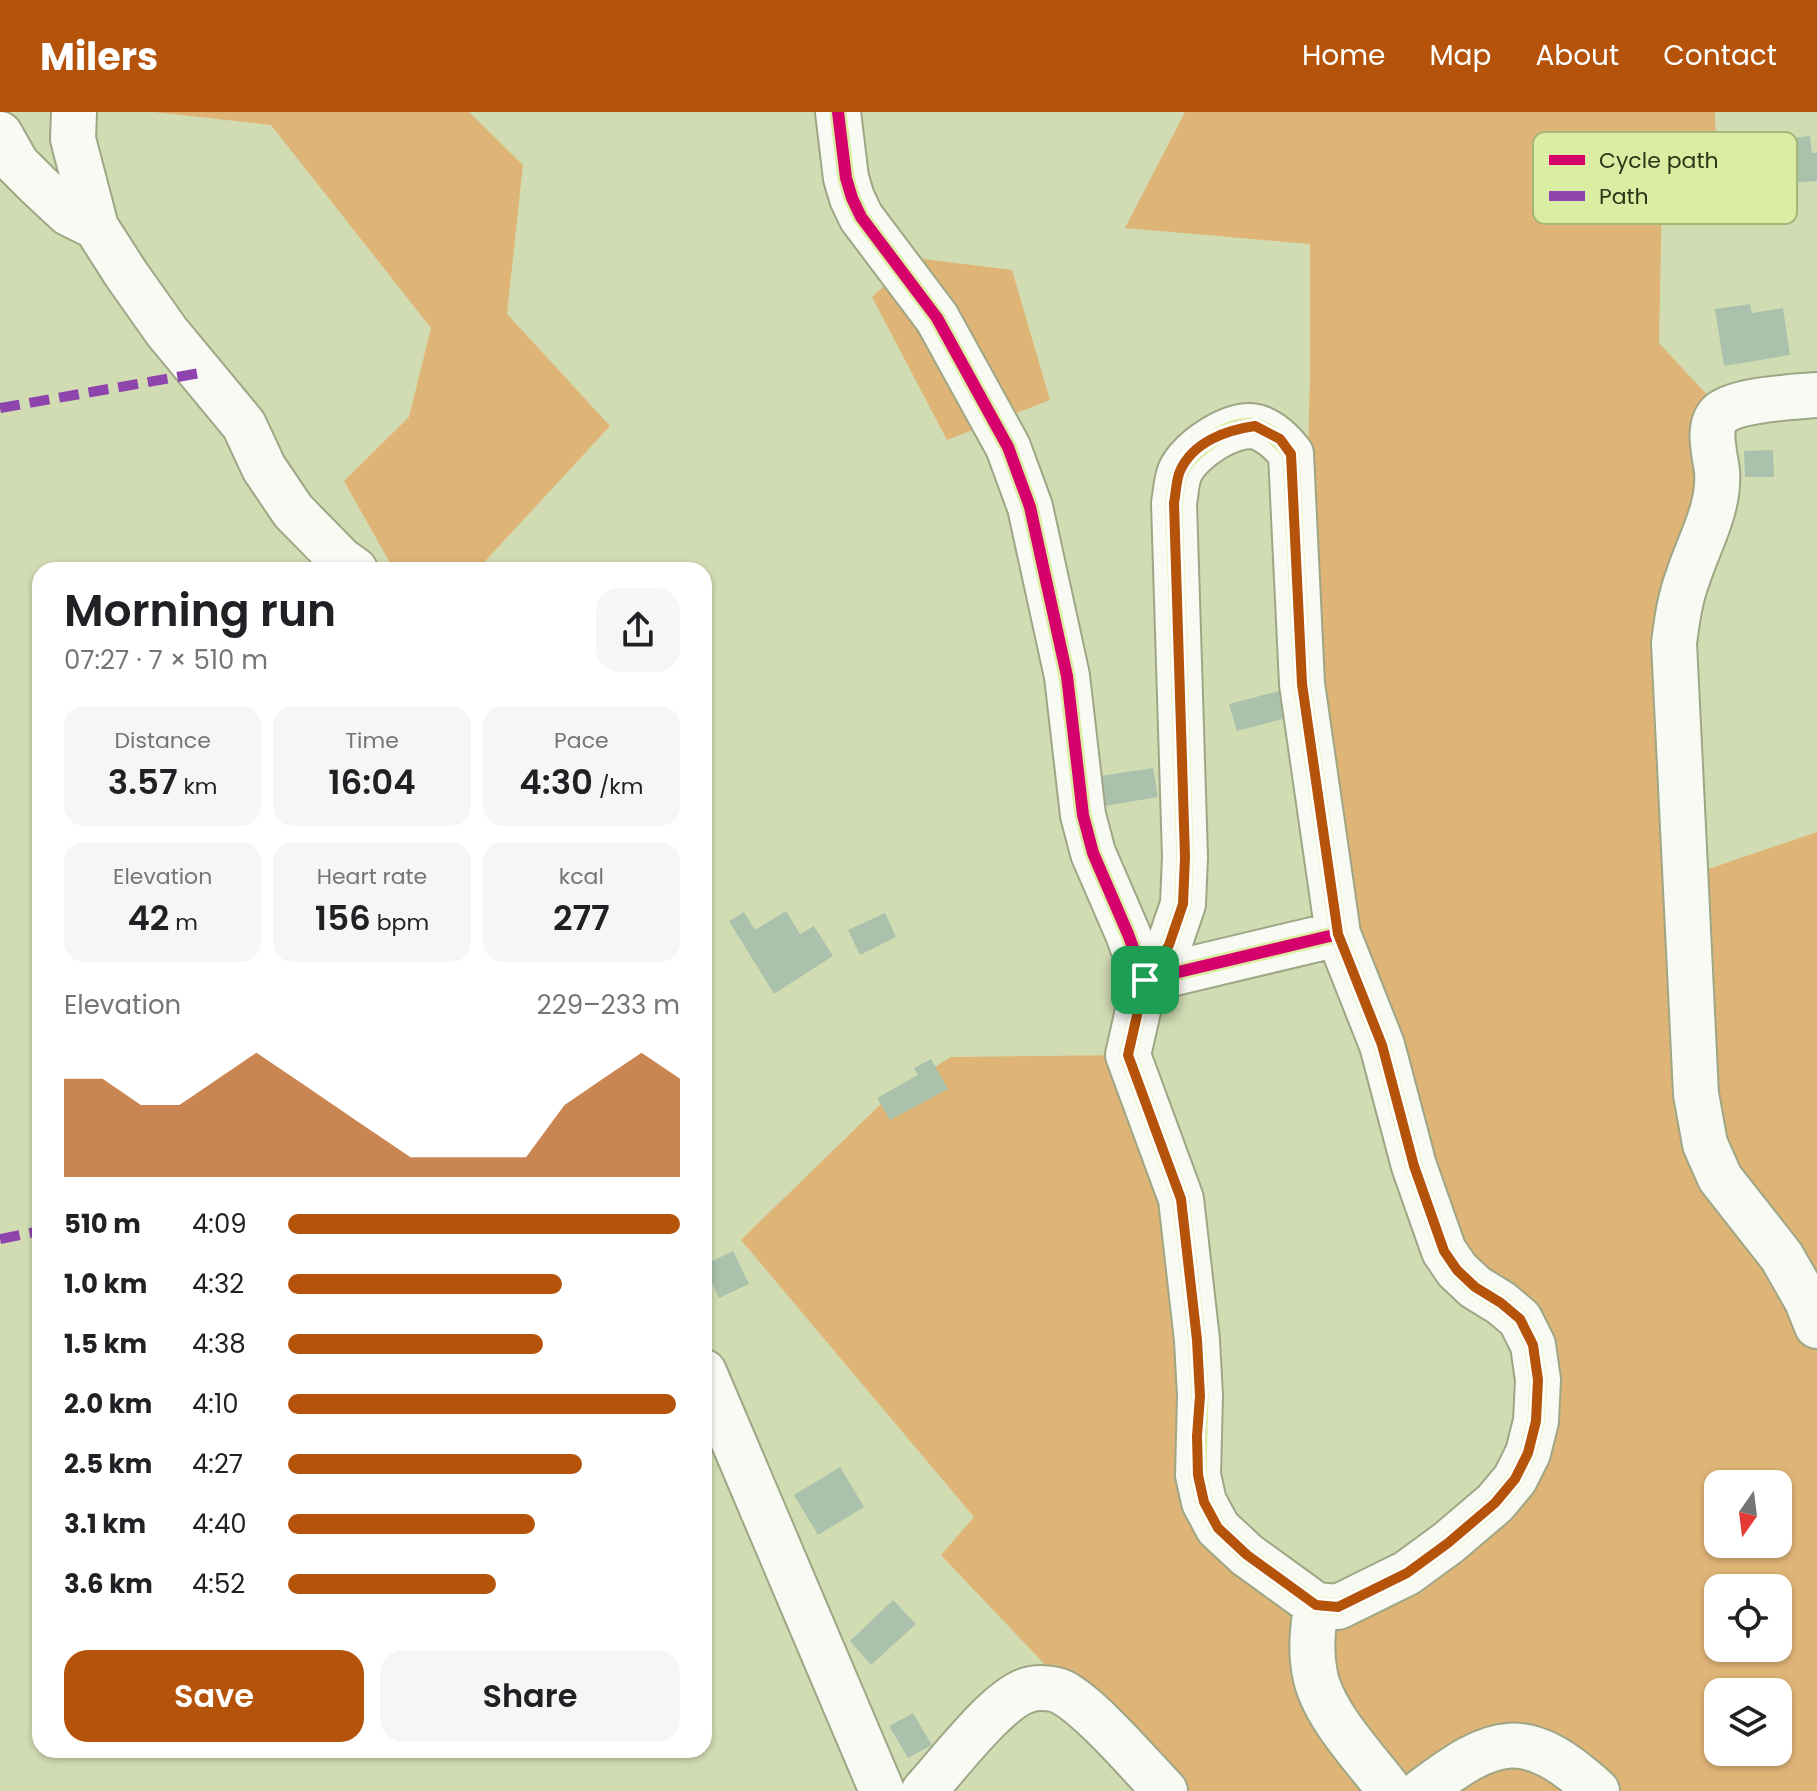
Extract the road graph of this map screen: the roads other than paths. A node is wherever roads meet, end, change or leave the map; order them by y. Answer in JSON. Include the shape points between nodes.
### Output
{"nodes":[{"id":1,"x":74,"y":112,"type":"edge"},
{"id":2,"x":838,"y":112,"type":"edge"},
{"id":3,"x":0,"y":134,"type":"edge"},
{"id":4,"x":96,"y":227,"type":"junction"},
{"id":5,"x":1817,"y":395,"type":"edge"},
{"id":6,"x":344,"y":562,"type":"edge"},
{"id":7,"x":1338,"y":934,"type":"junction"},
{"id":8,"x":1145,"y":980,"type":"junction"},
{"id":9,"x":1817,"y":1326,"type":"edge"},
{"id":10,"x":712,"y":1391,"type":"edge"},
{"id":11,"x":1316,"y":1605,"type":"junction"},
{"id":12,"x":882,"y":1791,"type":"edge"},
{"id":13,"x":924,"y":1791,"type":"edge"},
{"id":14,"x":1165,"y":1791,"type":"edge"},
{"id":15,"x":1390,"y":1791,"type":"edge"},
{"id":16,"x":1422,"y":1791,"type":"edge"},
{"id":17,"x":1597,"y":1791,"type":"edge"}],
"edges":[{"from":1,"to":4,"type":"street","via":[[73,139]]},
{"from":2,"to":8,"type":"street","via":[[846,178],[861,217],[937,318],[1008,447],[1030,507],[1067,676],[1083,815],[1093,853]]},
{"from":3,"to":4,"type":"street","via":[[17,164],[38,185],[68,213]]},
{"from":4,"to":6,"type":"street","via":[[167,332],[244,425],[293,511]]},
{"from":5,"to":9,"type":"street","via":[[1740,406],[1714,422],[1718,482],[1687,579],[1674,643],[1696,1094],[1705,1144],[1720,1178],[1782,1257]]},
{"from":7,"to":8,"type":"street"},
{"from":7,"to":8,"type":"street","via":[[1302,684],[1291,454],[1280,439],[1255,426],[1237,429],[1194,452],[1180,471],[1174,503],[1183,904],[1169,945]]},
{"from":7,"to":11,"type":"street","via":[[1382,1045],[1414,1166],[1444,1251],[1475,1287],[1520,1319],[1533,1345],[1538,1380],[1528,1453],[1495,1503],[1407,1573],[1338,1607]]},
{"from":8,"to":11,"type":"street","via":[[1128,1055],[1181,1199],[1197,1340],[1198,1475],[1204,1502],[1218,1528],[1247,1555]]},
{"from":10,"to":12,"type":"street"},
{"from":11,"to":15,"type":"street","via":[[1311,1643],[1315,1677],[1325,1701]]},
{"from":13,"to":14,"type":"street","via":[[1004,1704],[1041,1688],[1061,1691]]},
{"from":16,"to":17,"type":"street","via":[[1460,1763],[1497,1747],[1525,1745],[1549,1752]]}]}
